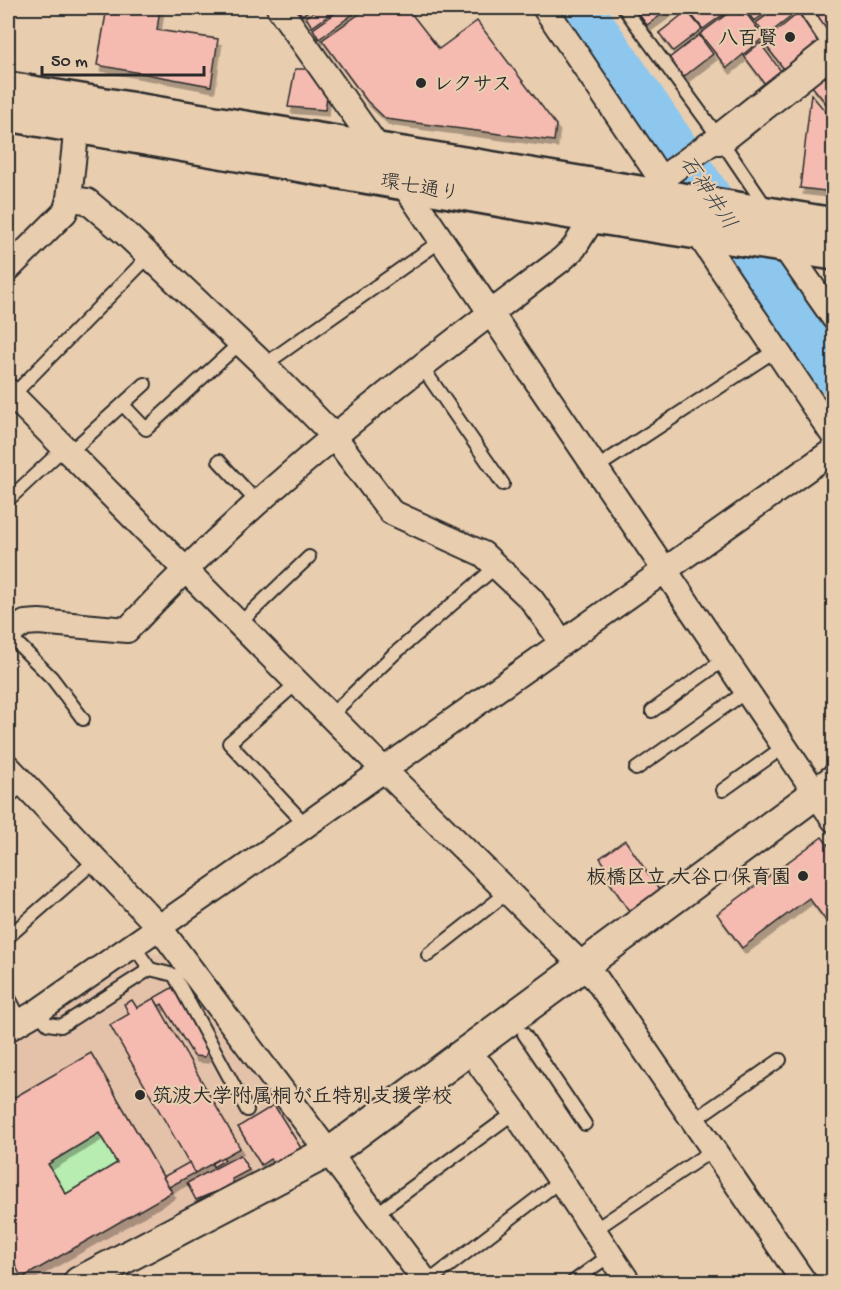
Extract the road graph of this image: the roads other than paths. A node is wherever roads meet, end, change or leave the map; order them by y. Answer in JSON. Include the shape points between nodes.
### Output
{"nodes":[{"id":1,"x":279,"y":8,"type":"edge"},
{"id":2,"x":544,"y":8,"type":"edge"},
{"id":3,"x":624,"y":8,"type":"edge"},
{"id":4,"x":804,"y":8,"type":"edge"},
{"id":5,"x":833,"y":49,"type":"edge"},
{"id":6,"x":8,"y":89,"type":"edge"},
{"id":7,"x":8,"y":114,"type":"edge"},
{"id":8,"x":77,"y":125,"type":"junction"},
{"id":9,"x":720,"y":139,"type":"junction"},
{"id":10,"x":378,"y":150,"type":"junction"},
{"id":11,"x":402,"y":182,"type":"junction"},
{"id":12,"x":660,"y":187,"type":"junction"},
{"id":13,"x":69,"y":199,"type":"junction"},
{"id":14,"x":771,"y":214,"type":"junction"},
{"id":15,"x":594,"y":216,"type":"junction"},
{"id":16,"x":834,"y":225,"type":"edge"},
{"id":17,"x":697,"y":232,"type":"junction"},
{"id":18,"x":442,"y":240,"type":"junction"},
{"id":19,"x":783,"y":245,"type":"junction"},
{"id":20,"x":834,"y":253,"type":"edge"},
{"id":21,"x":148,"y":257,"type":"junction"},
{"id":22,"x":8,"y":269,"type":"edge"},
{"id":23,"x":491,"y":312,"type":"junction"},
{"id":24,"x":834,"y":318,"type":"edge"},
{"id":25,"x":240,"y":342,"type":"junction"},
{"id":26,"x":776,"y":350,"type":"junction"},
{"id":27,"x":264,"y":365,"type":"junction"},
{"id":28,"x":422,"y":367,"type":"junction"},
{"id":29,"x":145,"y":384,"type":"dead end"},
{"id":30,"x":10,"y":394,"type":"edge"},
{"id":31,"x":123,"y":405,"type":"junction"},
{"id":32,"x":333,"y":435,"type":"junction"},
{"id":33,"x":834,"y":436,"type":"edge"},
{"id":34,"x":834,"y":450,"type":"edge"},
{"id":35,"x":66,"y":451,"type":"junction"},
{"id":36,"x":219,"y":461,"type":"dead end"},
{"id":37,"x":596,"y":468,"type":"junction"},
{"id":38,"x":503,"y":484,"type":"dead end"},
{"id":39,"x":8,"y":500,"type":"edge"},
{"id":40,"x":257,"y":502,"type":"junction"},
{"id":41,"x":309,"y":557,"type":"dead end"},
{"id":42,"x":498,"y":565,"type":"junction"},
{"id":43,"x":184,"y":568,"type":"junction"},
{"id":44,"x":664,"y":569,"type":"junction"},
{"id":45,"x":240,"y":622,"type":"junction"},
{"id":46,"x":8,"y":634,"type":"edge"},
{"id":47,"x":562,"y":642,"type":"junction"},
{"id":48,"x":725,"y":659,"type":"junction"},
{"id":49,"x":298,"y":682,"type":"junction"},
{"id":50,"x":747,"y":691,"type":"junction"},
{"id":51,"x":652,"y":711,"type":"dead end"},
{"id":52,"x":331,"y":715,"type":"junction"},
{"id":53,"x":83,"y":719,"type":"dead end"},
{"id":54,"x":785,"y":747,"type":"junction"},
{"id":55,"x":383,"y":769,"type":"junction"},
{"id":56,"x":636,"y":769,"type":"dead end"},
{"id":57,"x":13,"y":783,"type":"edge"},
{"id":58,"x":723,"y":790,"type":"dead end"},
{"id":59,"x":829,"y":802,"type":"edge"},
{"id":60,"x":306,"y":825,"type":"junction"},
{"id":61,"x":97,"y":859,"type":"junction"},
{"id":62,"x":508,"y":892,"type":"junction"},
{"id":63,"x":159,"y":927,"type":"junction"},
{"id":64,"x":8,"y":937,"type":"edge"},
{"id":65,"x":134,"y":945,"type":"junction"},
{"id":66,"x":428,"y":955,"type":"dead end"},
{"id":67,"x":150,"y":969,"type":"junction"},
{"id":68,"x":590,"y":973,"type":"junction"},
{"id":69,"x":8,"y":996,"type":"edge"},
{"id":70,"x":22,"y":1020,"type":"edge"},
{"id":71,"x":524,"y":1034,"type":"junction"},
{"id":72,"x":780,"y":1060,"type":"dead end"},
{"id":73,"x":481,"y":1066,"type":"junction"},
{"id":74,"x":247,"y":1110,"type":"dead end"},
{"id":75,"x":514,"y":1112,"type":"junction"},
{"id":76,"x":694,"y":1120,"type":"junction"},
{"id":77,"x":585,"y":1124,"type":"dead end"},
{"id":78,"x":714,"y":1149,"type":"junction"},
{"id":79,"x":333,"y":1160,"type":"junction"},
{"id":80,"x":561,"y":1180,"type":"junction"},
{"id":81,"x":376,"y":1214,"type":"junction"},
{"id":82,"x":593,"y":1230,"type":"junction"},
{"id":83,"x":610,"y":1255,"type":"junction"},
{"id":84,"x":79,"y":1282,"type":"edge"},
{"id":85,"x":118,"y":1282,"type":"edge"},
{"id":86,"x":427,"y":1282,"type":"edge"},
{"id":87,"x":573,"y":1282,"type":"edge"},
{"id":88,"x":628,"y":1282,"type":"edge"},
{"id":89,"x":804,"y":1282,"type":"edge"}],
"edges":[{"from":1,"to":10,"type":"street"},
{"from":2,"to":12,"type":"street"},
{"from":3,"to":9,"type":"lane"},
{"from":4,"to":5,"type":"lane"},
{"from":5,"to":9,"type":"street"},
{"from":6,"to":10,"type":"main road","name":"環七通り"},
{"from":7,"to":8,"type":"main road","name":"環七通り"},
{"from":8,"to":11,"type":"main road","name":"環七通り"},
{"from":8,"to":13,"type":"street"},
{"from":9,"to":12,"type":"street"},
{"from":9,"to":14,"type":"lane"},
{"from":10,"to":11,"type":"street"},
{"from":10,"to":12,"type":"main road","name":"環七通り"},
{"from":11,"to":15,"type":"main road","name":"環七通り"},
{"from":11,"to":18,"type":"street"},
{"from":12,"to":14,"type":"main road","name":"環七通り"},
{"from":13,"to":21,"type":"street","via":[[87,201]]},
{"from":13,"to":22,"type":"street","via":[[65,212]]},
{"from":14,"to":16,"type":"main road","name":"環七通り"},
{"from":15,"to":17,"type":"main road","name":"環七通り"},
{"from":15,"to":23,"type":"street","via":[[574,248]]},
{"from":17,"to":19,"type":"main road","name":"環七通り"},
{"from":17,"to":26,"type":"street"},
{"from":18,"to":23,"type":"street"},
{"from":18,"to":27,"type":"lane"},
{"from":19,"to":20,"type":"main road","name":"環七通り"},
{"from":19,"to":24,"type":"street"},
{"from":21,"to":25,"type":"street"},
{"from":21,"to":30,"type":"lane"},
{"from":23,"to":28,"type":"street"},
{"from":23,"to":37,"type":"street"},
{"from":25,"to":27,"type":"street"},
{"from":25,"to":31,"type":"lane","via":[[146,429]]},
{"from":26,"to":33,"type":"street"},
{"from":26,"to":37,"type":"lane"},
{"from":27,"to":32,"type":"street"},
{"from":28,"to":32,"type":"street"},
{"from":28,"to":38,"type":"lane"},
{"from":29,"to":31,"type":"lane"},
{"from":30,"to":35,"type":"street"},
{"from":31,"to":35,"type":"lane"},
{"from":32,"to":40,"type":"street"},
{"from":32,"to":42,"type":"street","via":[[391,512],[483,554]]},
{"from":34,"to":44,"type":"street"},
{"from":35,"to":39,"type":"lane"},
{"from":35,"to":43,"type":"street"},
{"from":36,"to":40,"type":"lane"},
{"from":37,"to":44,"type":"street"},
{"from":40,"to":43,"type":"street"},
{"from":41,"to":45,"type":"lane"},
{"from":42,"to":47,"type":"street","via":[[531,599]]},
{"from":42,"to":52,"type":"lane","via":[[393,655]]},
{"from":43,"to":45,"type":"street"},
{"from":43,"to":46,"type":"street","via":[[127,630],[39,622],[25,623]]},
{"from":44,"to":47,"type":"street"},
{"from":44,"to":48,"type":"street"},
{"from":45,"to":49,"type":"street"},
{"from":46,"to":53,"type":"lane","via":[[52,678]]},
{"from":47,"to":55,"type":"street"},
{"from":48,"to":50,"type":"street"},
{"from":48,"to":51,"type":"lane"},
{"from":49,"to":52,"type":"street"},
{"from":49,"to":60,"type":"lane","via":[[229,743]]},
{"from":50,"to":54,"type":"street"},
{"from":50,"to":56,"type":"lane"},
{"from":52,"to":55,"type":"street"},
{"from":54,"to":58,"type":"lane"},
{"from":54,"to":59,"type":"street"},
{"from":55,"to":60,"type":"street"},
{"from":55,"to":62,"type":"street"},
{"from":57,"to":61,"type":"street"},
{"from":59,"to":68,"type":"street"},
{"from":60,"to":63,"type":"street"},
{"from":61,"to":63,"type":"street"},
{"from":61,"to":64,"type":"lane"},
{"from":62,"to":66,"type":"lane"},
{"from":62,"to":68,"type":"street"},
{"from":63,"to":65,"type":"street"},
{"from":63,"to":79,"type":"street"},
{"from":65,"to":67,"type":"lane"},
{"from":65,"to":70,"type":"street"},
{"from":67,"to":70,"type":"lane","via":[[61,1026]]},
{"from":67,"to":74,"type":"lane","via":[[174,975]]},
{"from":68,"to":71,"type":"street"},
{"from":68,"to":76,"type":"street"},
{"from":68,"to":79,"type":"street"},
{"from":69,"to":70,"type":"lane"},
{"from":71,"to":73,"type":"street"},
{"from":71,"to":77,"type":"lane"},
{"from":72,"to":76,"type":"lane"},
{"from":73,"to":75,"type":"street"},
{"from":73,"to":79,"type":"street"},
{"from":75,"to":80,"type":"street"},
{"from":75,"to":81,"type":"lane"},
{"from":76,"to":78,"type":"street"},
{"from":78,"to":82,"type":"lane"},
{"from":78,"to":89,"type":"street"},
{"from":79,"to":81,"type":"street"},
{"from":79,"to":84,"type":"street"},
{"from":79,"to":85,"type":"street"},
{"from":80,"to":82,"type":"street"},
{"from":80,"to":86,"type":"lane"},
{"from":81,"to":86,"type":"street"},
{"from":82,"to":83,"type":"street"},
{"from":83,"to":87,"type":"lane"},
{"from":83,"to":88,"type":"street"}]}
